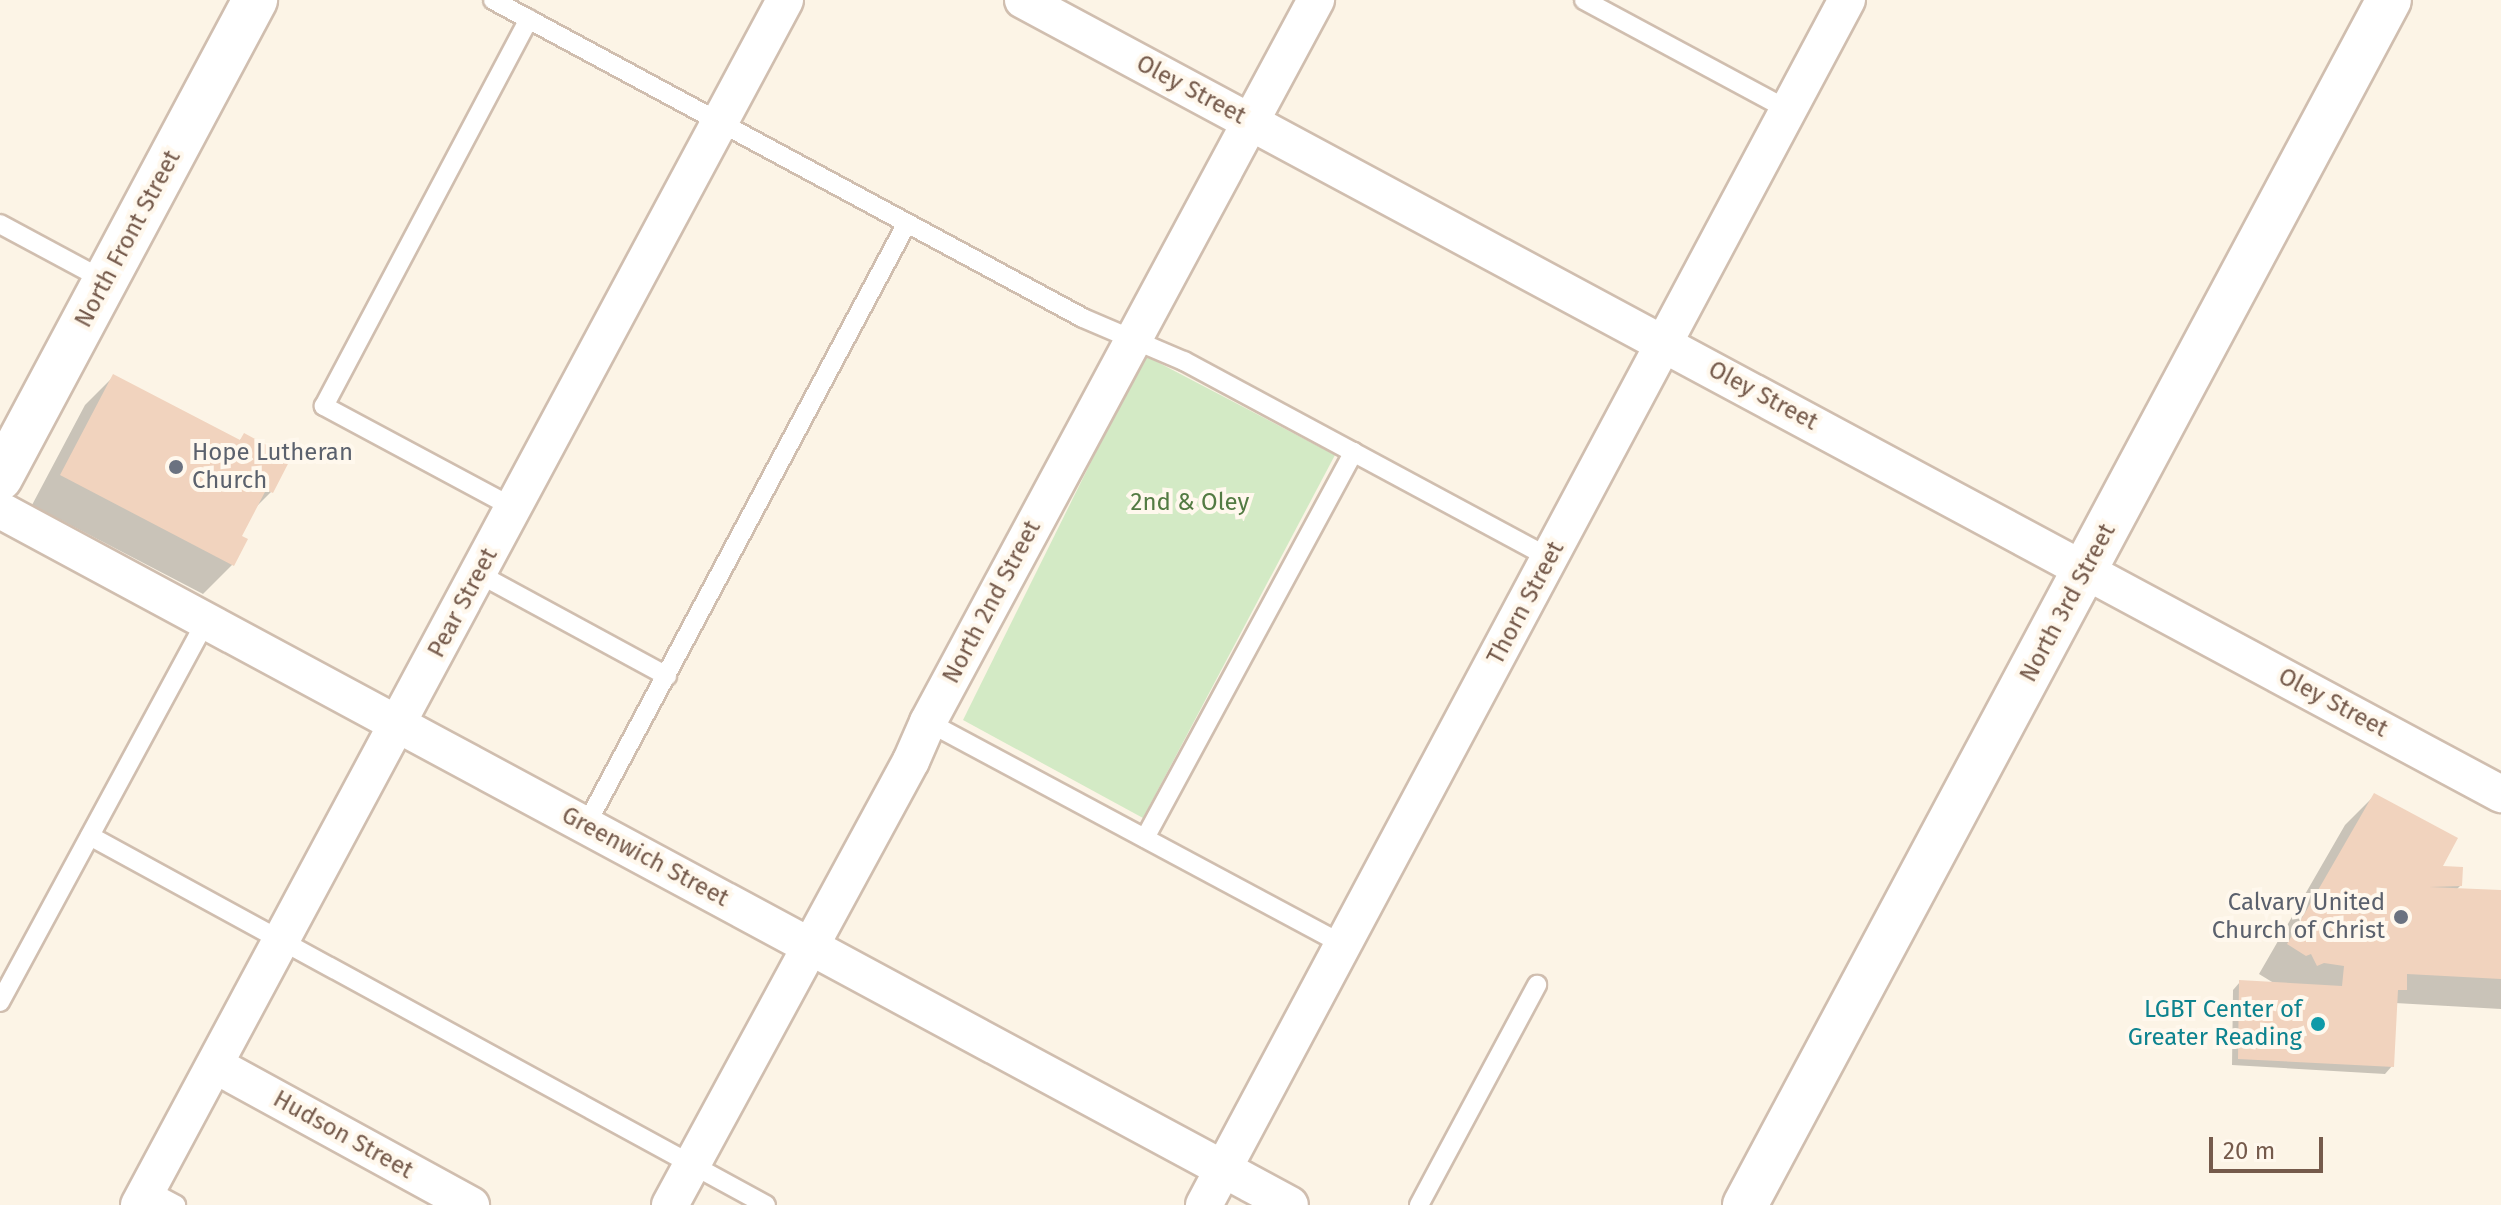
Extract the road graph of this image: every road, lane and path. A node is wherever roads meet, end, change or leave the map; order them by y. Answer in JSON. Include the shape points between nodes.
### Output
{"nodes":[{"id":1,"x":255,"y":0,"type":"edge"},
{"id":2,"x":493,"y":0,"type":"edge"},
{"id":3,"x":785,"y":0,"type":"edge"},
{"id":4,"x":1023,"y":0,"type":"edge"},
{"id":5,"x":1316,"y":0,"type":"edge"},
{"id":6,"x":1847,"y":0,"type":"edge"},
{"id":7,"x":2389,"y":0,"type":"edge"},
{"id":8,"x":1591,"y":2,"type":"edge"},
{"id":9,"x":529,"y":19,"type":"junction"},
{"id":10,"x":1788,"y":110,"type":"junction"},
{"id":11,"x":1250,"y":121,"type":"junction"},
{"id":12,"x":720,"y":122,"type":"junction"},
{"id":13,"x":907,"y":223,"type":"junction"},
{"id":14,"x":0,"y":224,"type":"edge"},
{"id":15,"x":106,"y":281,"type":"junction"},
{"id":16,"x":1133,"y":339,"type":"junction"},
{"id":17,"x":1665,"y":343,"type":"junction"},
{"id":18,"x":1354,"y":452,"type":"junction"},
{"id":19,"x":0,"y":478,"type":"edge"},
{"id":20,"x":514,"y":508,"type":"junction"},
{"id":21,"x":0,"y":510,"type":"edge"},
{"id":22,"x":1550,"y":558,"type":"junction"},
{"id":23,"x":2086,"y":570,"type":"junction"},
{"id":24,"x":479,"y":574,"type":"junction"},
{"id":25,"x":206,"y":621,"type":"junction"},
{"id":26,"x":667,"y":676,"type":"junction"},
{"id":27,"x":928,"y":722,"type":"junction"},
{"id":28,"x":399,"y":723,"type":"junction"},
{"id":29,"x":2501,"y":794,"type":"edge"},
{"id":30,"x":586,"y":825,"type":"junction"},
{"id":31,"x":90,"y":836,"type":"junction"},
{"id":32,"x":1145,"y":838,"type":"junction"},
{"id":33,"x":281,"y":941,"type":"junction"},
{"id":34,"x":1344,"y":945,"type":"junction"},
{"id":35,"x":809,"y":946,"type":"junction"},
{"id":36,"x":1537,"y":985,"type":"dead end"},
{"id":37,"x":0,"y":1002,"type":"edge"},
{"id":38,"x":215,"y":1065,"type":"junction"},
{"id":39,"x":691,"y":1165,"type":"junction"},
{"id":40,"x":1223,"y":1170,"type":"junction"},
{"id":41,"x":154,"y":1200,"type":"edge"},
{"id":42,"x":471,"y":1205,"type":"edge"},
{"id":43,"x":670,"y":1205,"type":"edge"},
{"id":44,"x":766,"y":1205,"type":"edge"},
{"id":45,"x":1204,"y":1205,"type":"edge"},
{"id":46,"x":1290,"y":1205,"type":"edge"},
{"id":47,"x":1419,"y":1205,"type":"edge"},
{"id":48,"x":1745,"y":1205,"type":"edge"}],
"edges":[{"from":1,"to":15,"type":"street","name":"North Front Street"},
{"from":2,"to":9,"type":"lane"},
{"from":3,"to":12,"type":"street","name":"Pear Street"},
{"from":4,"to":11,"type":"street","name":"Oley Street"},
{"from":5,"to":11,"type":"street","name":"North 2nd Street"},
{"from":6,"to":10,"type":"street","name":"Thorn Street"},
{"from":7,"to":23,"type":"street","name":"North 3rd Street"},
{"from":8,"to":10,"type":"lane"},
{"from":9,"to":12,"type":"lane"},
{"from":9,"to":20,"type":"lane","via":[[324,406]]},
{"from":10,"to":17,"type":"street","name":"Thorn Street"},
{"from":11,"to":16,"type":"street","name":"North 2nd Street"},
{"from":11,"to":17,"type":"street","name":"Oley Street"},
{"from":12,"to":13,"type":"lane"},
{"from":12,"to":20,"type":"street","name":"Pear Street"},
{"from":13,"to":16,"type":"lane","via":[[1083,318]]},
{"from":13,"to":26,"type":"lane"},
{"from":14,"to":15,"type":"lane"},
{"from":15,"to":19,"type":"street","name":"North Front Street"},
{"from":16,"to":18,"type":"lane"},
{"from":16,"to":27,"type":"street","name":"North 2nd Street"},
{"from":17,"to":22,"type":"street","name":"Thorn Street"},
{"from":17,"to":23,"type":"street","name":"Oley Street"},
{"from":18,"to":22,"type":"lane"},
{"from":18,"to":32,"type":"lane"},
{"from":20,"to":24,"type":"street","name":"Pear Street"},
{"from":21,"to":25,"type":"street","name":"Greenwich Street"},
{"from":22,"to":34,"type":"street","name":"Thorn Street"},
{"from":23,"to":29,"type":"street","name":"Oley Street"},
{"from":23,"to":48,"type":"street","name":"North 3rd Street"},
{"from":24,"to":26,"type":"lane"},
{"from":24,"to":28,"type":"street","name":"Pear Street"},
{"from":25,"to":28,"type":"street","name":"Greenwich Street"},
{"from":25,"to":31,"type":"lane"},
{"from":26,"to":30,"type":"lane"},
{"from":27,"to":32,"type":"lane"},
{"from":27,"to":35,"type":"street","name":"North 2nd Street"},
{"from":28,"to":30,"type":"street","name":"Greenwich Street"},
{"from":28,"to":33,"type":"street","name":"Pear Street"},
{"from":30,"to":35,"type":"street","name":"Greenwich Street"},
{"from":31,"to":33,"type":"lane"},
{"from":31,"to":37,"type":"lane"},
{"from":32,"to":34,"type":"lane"},
{"from":33,"to":38,"type":"street","name":"Pear Street"},
{"from":33,"to":39,"type":"lane"},
{"from":34,"to":40,"type":"street","name":"Thorn Street"},
{"from":35,"to":39,"type":"street","name":"North 2nd Street"},
{"from":35,"to":40,"type":"street","name":"Greenwich Street"},
{"from":36,"to":47,"type":"lane"},
{"from":38,"to":41,"type":"street","name":"Pear Street"},
{"from":38,"to":42,"type":"street","name":"Hudson Street"},
{"from":39,"to":43,"type":"street","name":"North 2nd Street"},
{"from":39,"to":44,"type":"lane"},
{"from":40,"to":45,"type":"street","name":"Thorn Street"},
{"from":40,"to":46,"type":"street","name":"Greenwich Street"}]}
